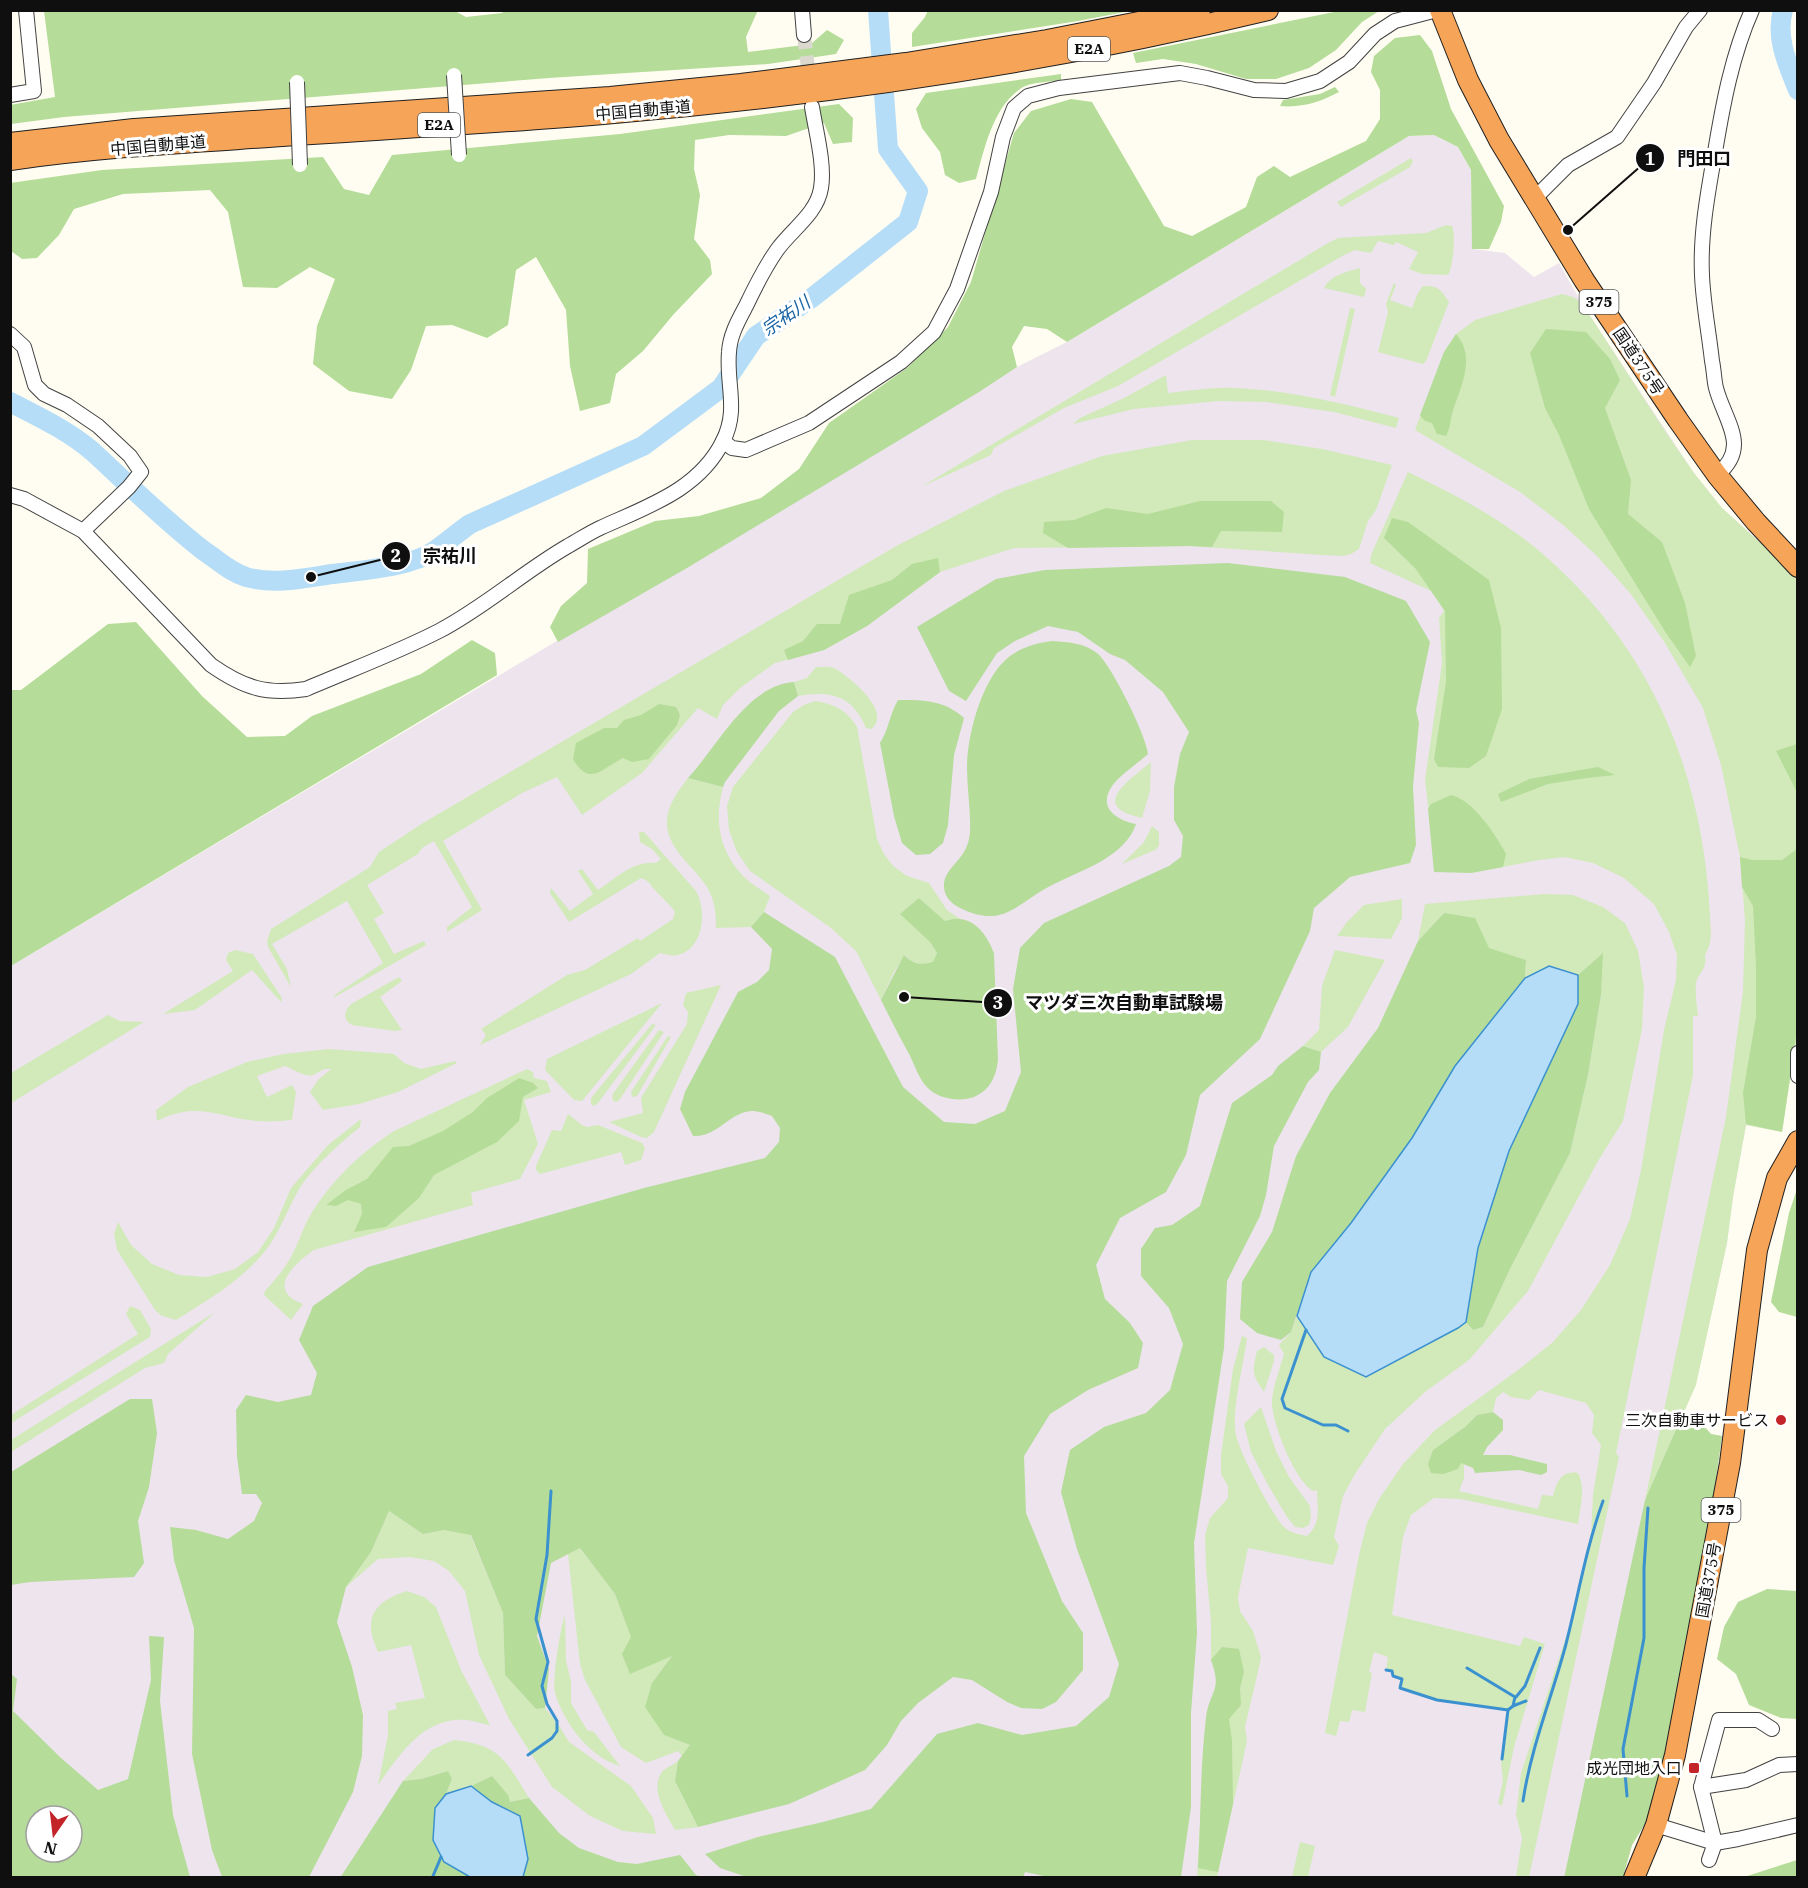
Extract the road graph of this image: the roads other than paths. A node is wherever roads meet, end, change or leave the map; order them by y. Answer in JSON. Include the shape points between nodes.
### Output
{"nodes":[{"id":1,"x":26,"y":10,"type":"edge"},
{"id":2,"x":802,"y":10,"type":"edge"},
{"id":3,"x":1200,"y":10,"type":"edge"},
{"id":4,"x":1268,"y":10,"type":"edge"},
{"id":5,"x":1438,"y":10,"type":"edge"},
{"id":6,"x":1700,"y":10,"type":"edge"},
{"id":7,"x":1752,"y":10,"type":"edge"},
{"id":8,"x":804,"y":35,"type":"tunnel mouth"},
{"id":9,"x":907,"y":71,"type":"junction"},
{"id":10,"x":454,"y":75,"type":"dead end"},
{"id":11,"x":865,"y":78,"type":"junction"},
{"id":12,"x":297,"y":82,"type":"dead end"},
{"id":13,"x":10,"y":95,"type":"edge"},
{"id":14,"x":812,"y":107,"type":"dead end"},
{"id":15,"x":10,"y":143,"type":"edge"},
{"id":16,"x":459,"y":155,"type":"dead end"},
{"id":17,"x":10,"y":160,"type":"edge"},
{"id":18,"x":300,"y":165,"type":"dead end"},
{"id":19,"x":1535,"y":198,"type":"junction"},
{"id":20,"x":10,"y":334,"type":"edge"},
{"id":21,"x":723,"y":441,"type":"junction"},
{"id":22,"x":1717,"y":475,"type":"junction"},
{"id":23,"x":10,"y":495,"type":"edge"},
{"id":24,"x":83,"y":531,"type":"junction"},
{"id":25,"x":1797,"y":567,"type":"edge"},
{"id":26,"x":1797,"y":1053,"type":"edge"},
{"id":27,"x":1797,"y":1076,"type":"edge"},
{"id":28,"x":1797,"y":1141,"type":"edge"},
{"id":29,"x":1772,"y":1729,"type":"dead end"},
{"id":30,"x":1797,"y":1764,"type":"edge"},
{"id":31,"x":1701,"y":1787,"type":"junction"},
{"id":32,"x":1656,"y":1825,"type":"junction"},
{"id":33,"x":1797,"y":1825,"type":"edge"},
{"id":34,"x":1715,"y":1843,"type":"junction"},
{"id":35,"x":1709,"y":1860,"type":"dead end"},
{"id":36,"x":1634,"y":1878,"type":"edge"}],
"edges":[{"from":1,"to":13,"type":"street","via":[[34,91]]},
{"from":2,"to":8,"type":"street"},
{"from":3,"to":9,"type":"highway","name":"中国自動車道","number":"E2A"},
{"from":4,"to":9,"type":"highway","name":"中国自動車道","number":"E2A","via":[[1052,57]]},
{"from":5,"to":19,"type":"highway","name":"国道375号","number":"375","via":[[1468,80]]},
{"from":5,"to":21,"type":"street","via":[[1395,21],[1375,34],[1349,62],[1320,81],[1286,91],[1254,90],[1180,74],[1059,88],[1028,96],[1014,108],[957,289],[934,332],[901,362],[809,423],[746,450],[732,448]]},
{"from":6,"to":19,"type":"street","via":[[1617,137],[1568,165]]},
{"from":7,"to":22,"type":"street","via":[[1730,73],[1703,230],[1702,275],[1716,388],[1735,438],[1729,465]]},
{"from":9,"to":11,"type":"highway","name":"中国自動車道","number":"E2A"},
{"from":10,"to":16,"type":"street","bridge":true},
{"from":11,"to":15,"type":"highway","name":"中国自動車道","number":"E2A","via":[[134,129]]},
{"from":11,"to":17,"type":"highway","name":"中国自動車道","number":"E2A","via":[[612,113],[151,145]]},
{"from":12,"to":18,"type":"street","bridge":true},
{"from":14,"to":21,"type":"street","via":[[821,191],[815,206],[777,250],[731,336],[728,367],[733,404]]},
{"from":19,"to":22,"type":"highway","name":"国道375号","number":"375","via":[[1584,280]]},
{"from":20,"to":24,"type":"street","via":[[24,347],[35,384],[44,394],[98,426],[141,472]]},
{"from":21,"to":24,"type":"street","via":[[713,457],[675,493],[564,548],[448,626],[296,691],[263,691],[232,680],[211,665]]},
{"from":22,"to":25,"type":"highway","name":"国道375号","number":"375"},
{"from":23,"to":24,"type":"street"},
{"from":26,"to":27,"type":"street"},
{"from":28,"to":32,"type":"highway","name":"国道375号","number":"375","via":[[1777,1178],[1757,1250],[1730,1462],[1675,1755]]},
{"from":29,"to":31,"type":"street","via":[[1758,1720],[1719,1720]]},
{"from":30,"to":31,"type":"street","via":[[1779,1766],[1746,1780]]},
{"from":31,"to":34,"type":"street"},
{"from":32,"to":34,"type":"street"},
{"from":32,"to":36,"type":"highway","name":"国道375号","number":"375"},
{"from":33,"to":34,"type":"street"},
{"from":34,"to":35,"type":"street"}]}
